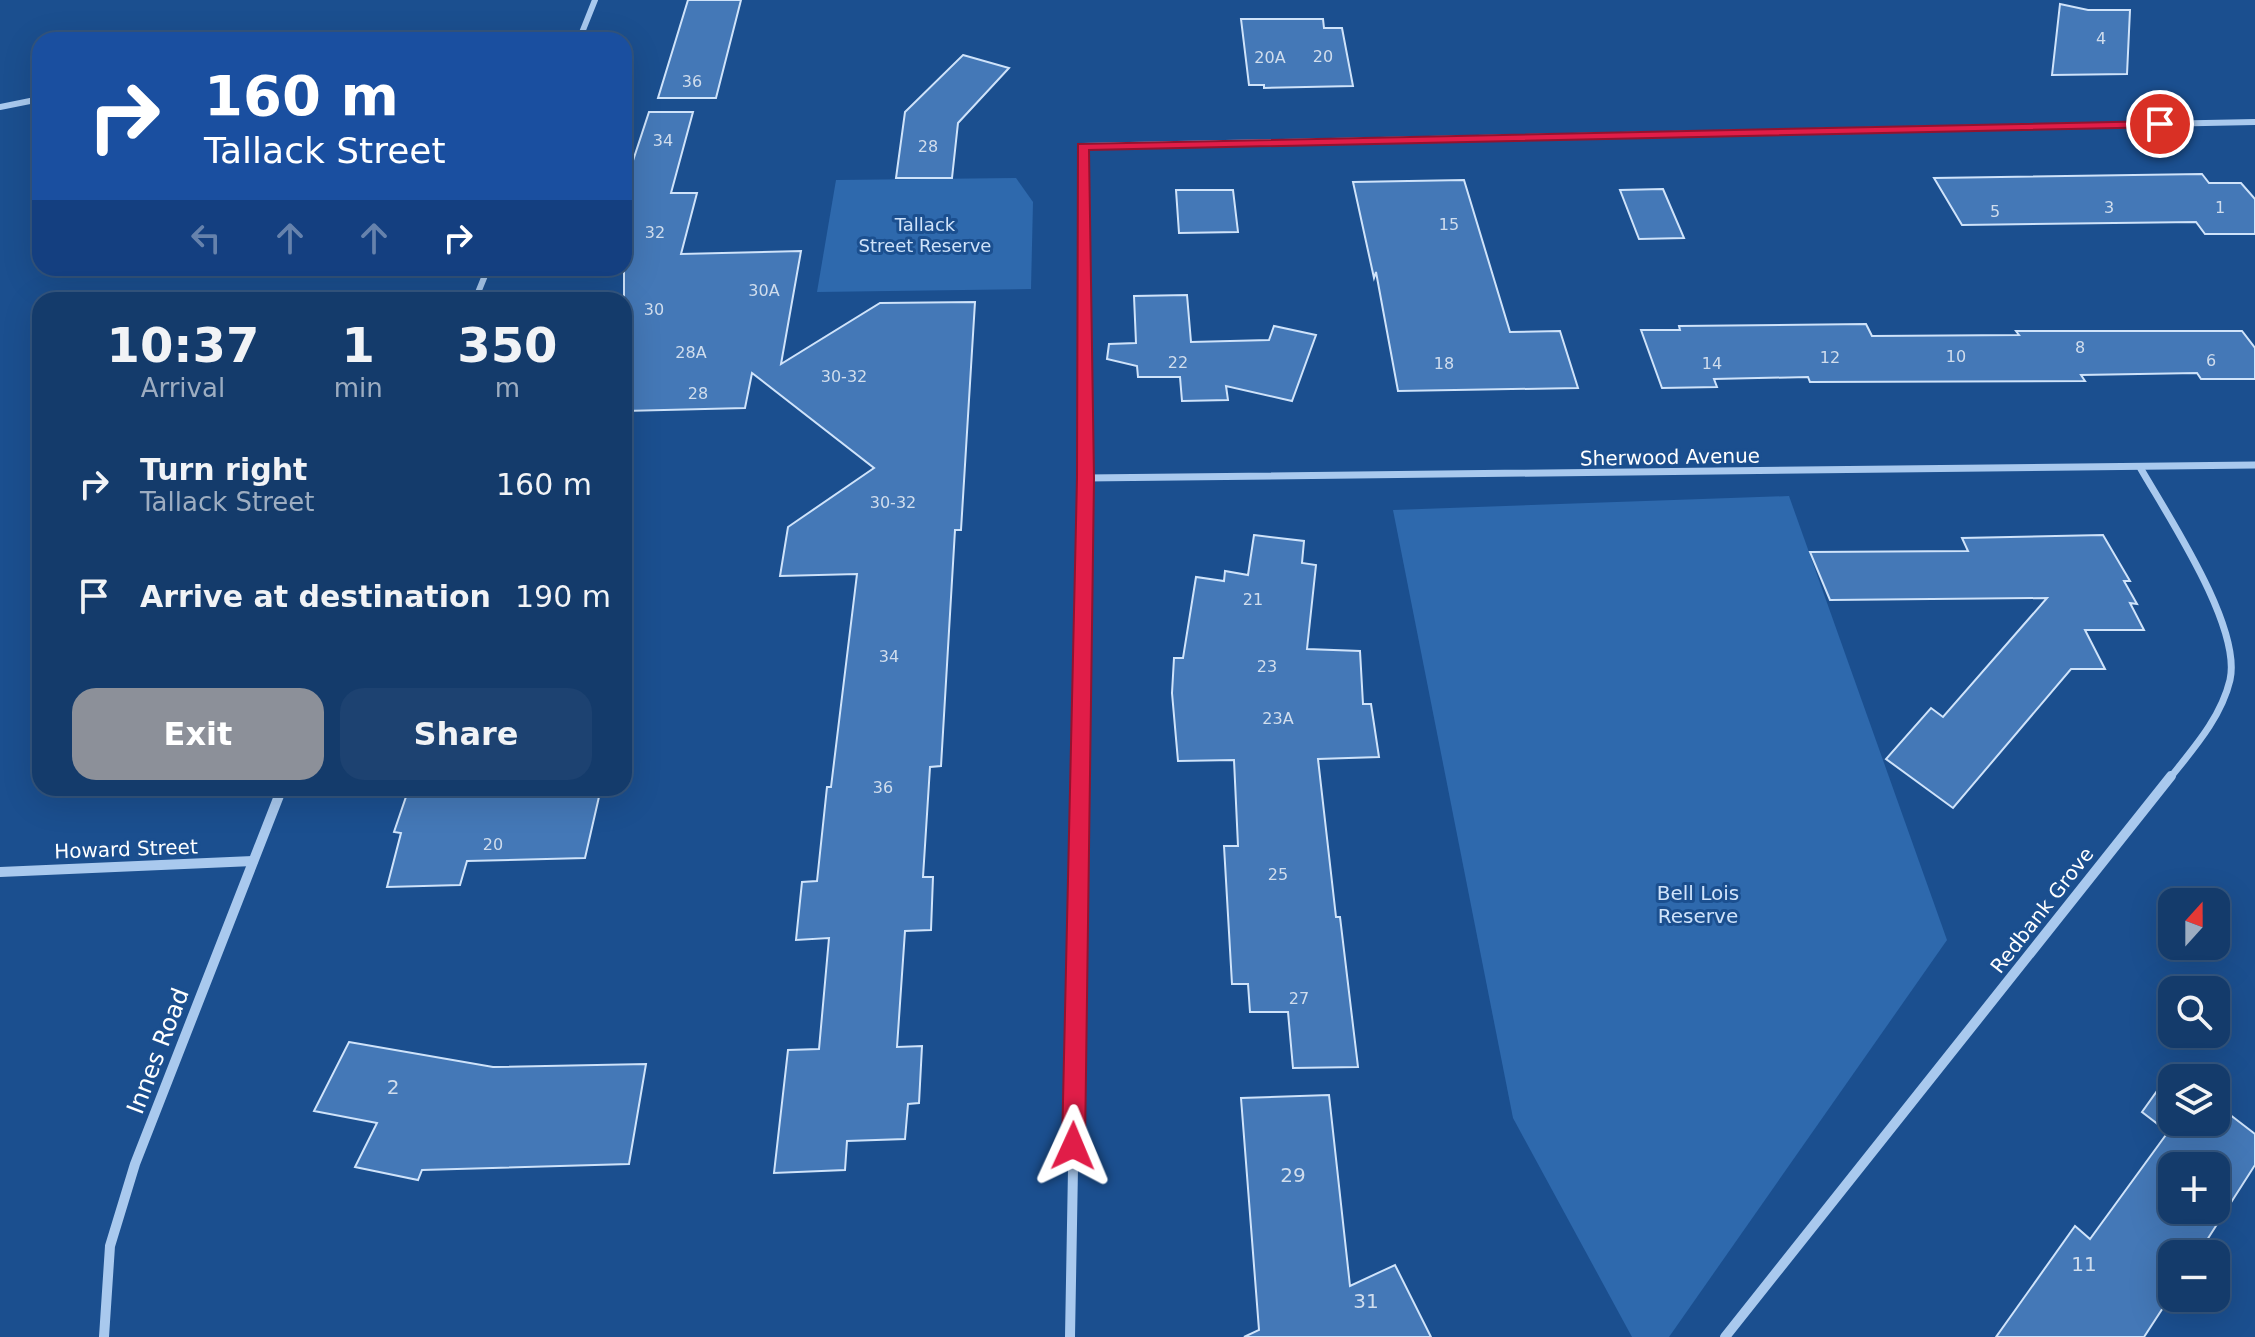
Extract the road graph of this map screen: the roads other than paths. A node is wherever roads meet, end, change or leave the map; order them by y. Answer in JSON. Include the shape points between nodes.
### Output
{"nodes":[{"id":1,"x":595,"y":0,"type":"edge"},
{"id":2,"x":582,"y":32,"type":"edge"},
{"id":3,"x":32,"y":101,"type":"edge"},
{"id":4,"x":0,"y":107,"type":"edge"},
{"id":5,"x":2255,"y":122,"type":"edge"},
{"id":6,"x":2255,"y":465,"type":"edge"},
{"id":7,"x":2141,"y":469,"type":"junction"},
{"id":8,"x":1086,"y":478,"type":"junction"},
{"id":9,"x":279,"y":796,"type":"edge"},
{"id":10,"x":253,"y":861,"type":"junction"},
{"id":11,"x":0,"y":872,"type":"edge"},
{"id":12,"x":104,"y":1337,"type":"edge"},
{"id":13,"x":1070,"y":1337,"type":"edge"},
{"id":14,"x":1725,"y":1337,"type":"edge"}],
"edges":[{"from":1,"to":2,"type":"street"},
{"from":3,"to":4,"type":"street"},
{"from":5,"to":8,"type":"street","via":[[1082,146]]},
{"from":6,"to":7,"type":"street","name":"Sherwood Avenue"},
{"from":7,"to":8,"type":"street","name":"Sherwood Avenue"},
{"from":7,"to":14,"type":"street","name":"Redbank Grove","via":[[2222,619],[2231,658],[2227,692],[2204,735]]},
{"from":8,"to":13,"type":"street"},
{"from":9,"to":10,"type":"street","name":"Innes Road"},
{"from":10,"to":11,"type":"street","name":"Howard Street"},
{"from":10,"to":12,"type":"street","name":"Innes Road","via":[[135,1164],[110,1246]]}]}
